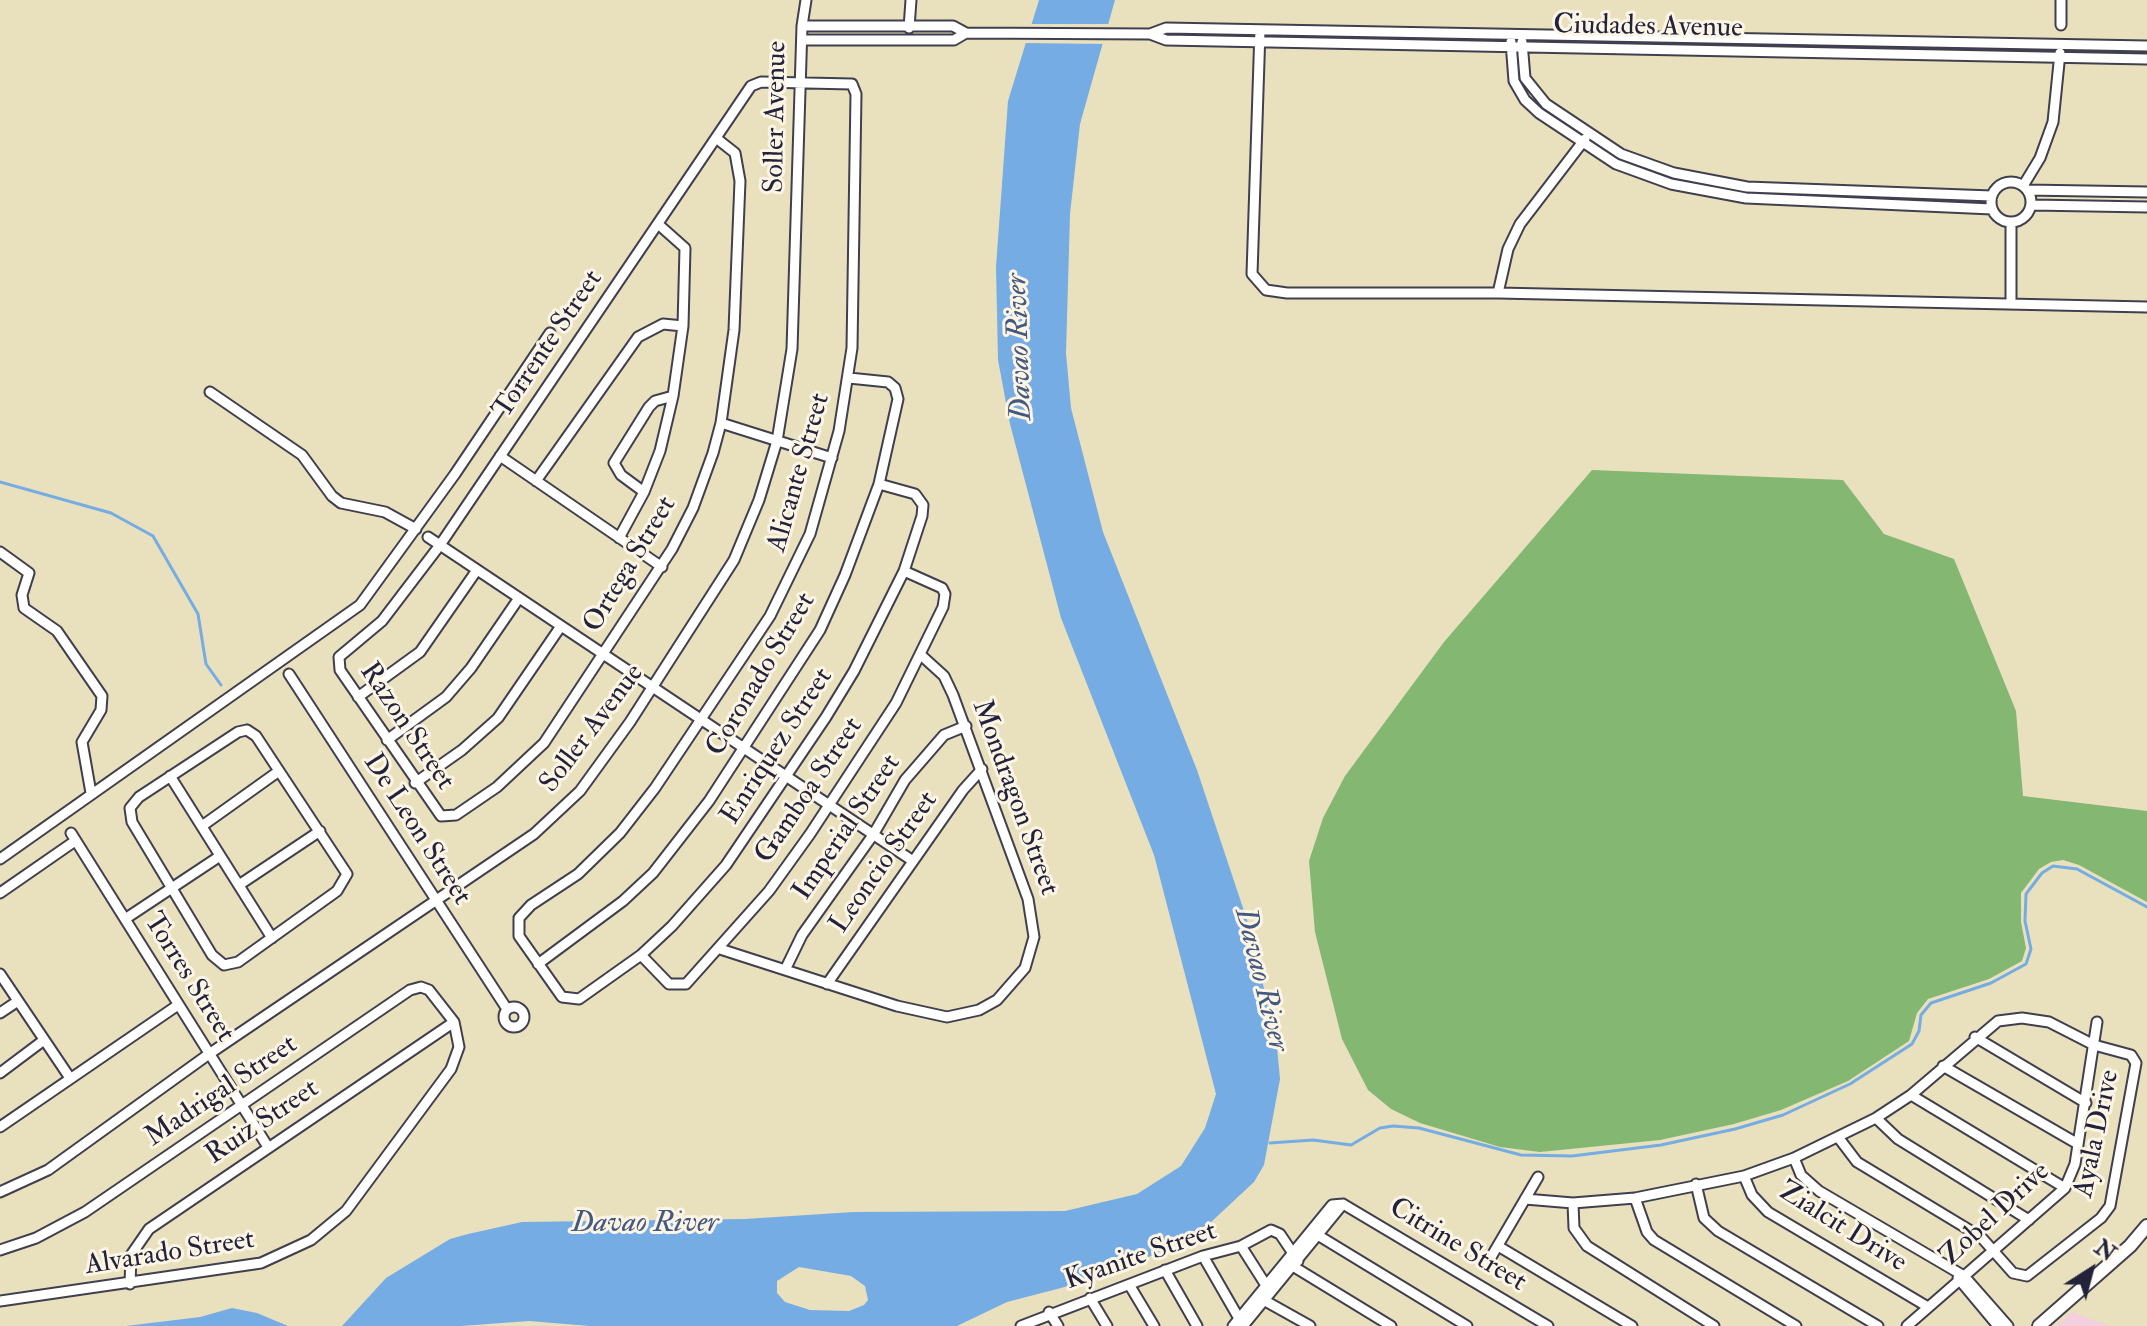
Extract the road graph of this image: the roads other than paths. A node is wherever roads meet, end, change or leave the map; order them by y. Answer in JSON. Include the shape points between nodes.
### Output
{"nodes":[{"id":1,"x":806,"y":0,"type":"edge"},
{"id":2,"x":911,"y":0,"type":"edge"},
{"id":3,"x":2061,"y":0,"type":"edge"},
{"id":4,"x":2061,"y":25,"type":"dead end"},
{"id":5,"x":802,"y":26,"type":"junction"},
{"id":6,"x":909,"y":26,"type":"junction"},
{"id":7,"x":1260,"y":30,"type":"junction"},
{"id":8,"x":969,"y":33,"type":"junction"},
{"id":9,"x":1148,"y":34,"type":"junction"},
{"id":10,"x":1511,"y":34,"type":"junction"},
{"id":11,"x":1522,"y":34,"type":"junction"},
{"id":12,"x":802,"y":40,"type":"junction"},
{"id":13,"x":909,"y":40,"type":"junction"},
{"id":14,"x":1260,"y":42,"type":"junction"},
{"id":15,"x":2060,"y":45,"type":"junction"},
{"id":16,"x":2147,"y":46,"type":"edge"},
{"id":17,"x":1511,"y":47,"type":"junction"},
{"id":18,"x":1522,"y":47,"type":"junction"},
{"id":19,"x":2060,"y":58,"type":"junction"},
{"id":20,"x":2147,"y":59,"type":"edge"},
{"id":21,"x":801,"y":81,"type":"junction"},
{"id":22,"x":1589,"y":134,"type":"junction"},
{"id":23,"x":716,"y":138,"type":"junction"},
{"id":24,"x":1582,"y":143,"type":"junction"},
{"id":25,"x":2025,"y":188,"type":"junction"},
{"id":26,"x":1785,"y":190,"type":"junction"},
{"id":27,"x":2147,"y":192,"type":"edge"},
{"id":28,"x":1992,"y":196,"type":"junction"},
{"id":29,"x":1784,"y":201,"type":"junction"},
{"id":30,"x":2032,"y":205,"type":"junction"},
{"id":31,"x":2147,"y":207,"type":"edge"},
{"id":32,"x":1992,"y":209,"type":"junction"},
{"id":33,"x":2011,"y":223,"type":"junction"},
{"id":34,"x":658,"y":224,"type":"junction"},
{"id":35,"x":1498,"y":293,"type":"junction"},
{"id":36,"x":2011,"y":304,"type":"junction"},
{"id":37,"x":2147,"y":307,"type":"edge"},
{"id":38,"x":683,"y":326,"type":"junction"},
{"id":39,"x":550,"y":333,"type":"dead end"},
{"id":40,"x":849,"y":378,"type":"junction"},
{"id":41,"x":210,"y":392,"type":"dead end"},
{"id":42,"x":673,"y":396,"type":"junction"},
{"id":43,"x":721,"y":423,"type":"junction"},
{"id":44,"x":777,"y":441,"type":"junction"},
{"id":45,"x":500,"y":456,"type":"junction"},
{"id":46,"x":832,"y":458,"type":"junction"},
{"id":47,"x":536,"y":481,"type":"junction"},
{"id":48,"x":879,"y":484,"type":"junction"},
{"id":49,"x":644,"y":492,"type":"junction"},
{"id":50,"x":416,"y":529,"type":"junction"},
{"id":51,"x":428,"y":537,"type":"dead end"},
{"id":52,"x":619,"y":538,"type":"junction"},
{"id":53,"x":440,"y":545,"type":"junction"},
{"id":54,"x":0,"y":552,"type":"edge"},
{"id":55,"x":662,"y":567,"type":"junction"},
{"id":56,"x":477,"y":570,"type":"junction"},
{"id":57,"x":904,"y":571,"type":"junction"},
{"id":58,"x":519,"y":598,"type":"junction"},
{"id":59,"x":561,"y":626,"type":"junction"},
{"id":60,"x":603,"y":654,"type":"junction"},
{"id":61,"x":922,"y":656,"type":"junction"},
{"id":62,"x":339,"y":657,"type":"joint"},
{"id":63,"x":289,"y":674,"type":"dead end"},
{"id":64,"x":653,"y":688,"type":"junction"},
{"id":65,"x":358,"y":697,"type":"junction"},
{"id":66,"x":701,"y":720,"type":"junction"},
{"id":67,"x":966,"y":726,"type":"junction"},
{"id":68,"x":387,"y":740,"type":"junction"},
{"id":69,"x":745,"y":749,"type":"junction"},
{"id":70,"x":982,"y":769,"type":"junction"},
{"id":71,"x":279,"y":771,"type":"junction"},
{"id":72,"x":170,"y":776,"type":"junction"},
{"id":73,"x":786,"y":777,"type":"junction"},
{"id":74,"x":415,"y":783,"type":"junction"},
{"id":75,"x":91,"y":793,"type":"junction"},
{"id":76,"x":829,"y":805,"type":"junction"},
{"id":77,"x":446,"y":818,"type":"joint"},
{"id":78,"x":202,"y":826,"type":"junction"},
{"id":79,"x":320,"y":831,"type":"junction"},
{"id":80,"x":873,"y":835,"type":"junction"},
{"id":81,"x":220,"y":856,"type":"junction"},
{"id":82,"x":0,"y":859,"type":"edge"},
{"id":83,"x":913,"y":861,"type":"junction"},
{"id":84,"x":239,"y":885,"type":"junction"},
{"id":85,"x":172,"y":889,"type":"junction"},
{"id":86,"x":0,"y":893,"type":"edge"},
{"id":87,"x":434,"y":901,"type":"junction"},
{"id":88,"x":125,"y":919,"type":"junction"},
{"id":89,"x":272,"y":938,"type":"junction"},
{"id":90,"x":720,"y":949,"type":"junction"},
{"id":91,"x":641,"y":955,"type":"junction"},
{"id":92,"x":538,"y":964,"type":"junction"},
{"id":93,"x":785,"y":970,"type":"junction"},
{"id":94,"x":0,"y":974,"type":"edge"},
{"id":95,"x":827,"y":984,"type":"junction"},
{"id":96,"x":18,"y":1001,"type":"junction"},
{"id":97,"x":178,"y":1005,"type":"junction"},
{"id":98,"x":507,"y":1009,"type":"dead end"},
{"id":99,"x":0,"y":1013,"type":"edge"},
{"id":100,"x":454,"y":1022,"type":"junction"},
{"id":101,"x":2097,"y":1022,"type":"dead end"},
{"id":102,"x":1975,"y":1037,"type":"junction"},
{"id":103,"x":44,"y":1040,"type":"junction"},
{"id":104,"x":2094,"y":1045,"type":"junction"},
{"id":105,"x":209,"y":1054,"type":"junction"},
{"id":106,"x":1943,"y":1066,"type":"junction"},
{"id":107,"x":0,"y":1073,"type":"edge"},
{"id":108,"x":70,"y":1078,"type":"junction"},
{"id":109,"x":1911,"y":1095,"type":"junction"},
{"id":110,"x":2086,"y":1103,"type":"junction"},
{"id":111,"x":241,"y":1105,"type":"junction"},
{"id":112,"x":1876,"y":1118,"type":"junction"},
{"id":113,"x":0,"y":1127,"type":"edge"},
{"id":114,"x":1838,"y":1137,"type":"junction"},
{"id":115,"x":2078,"y":1144,"type":"junction"},
{"id":116,"x":268,"y":1147,"type":"junction"},
{"id":117,"x":1794,"y":1158,"type":"junction"},
{"id":118,"x":1744,"y":1176,"type":"junction"},
{"id":119,"x":1538,"y":1177,"type":"dead end"},
{"id":120,"x":1696,"y":1184,"type":"junction"},
{"id":121,"x":2065,"y":1188,"type":"junction"},
{"id":122,"x":0,"y":1192,"type":"edge"},
{"id":123,"x":1635,"y":1198,"type":"junction"},
{"id":124,"x":1525,"y":1199,"type":"junction"},
{"id":125,"x":1573,"y":1203,"type":"junction"},
{"id":126,"x":2029,"y":1220,"type":"junction"},
{"id":127,"x":2147,"y":1226,"type":"edge"},
{"id":128,"x":1314,"y":1233,"type":"junction"},
{"id":129,"x":1241,"y":1246,"type":"junction"},
{"id":130,"x":1498,"y":1246,"type":"junction"},
{"id":131,"x":0,"y":1250,"type":"edge"},
{"id":132,"x":1995,"y":1250,"type":"junction"},
{"id":133,"x":1203,"y":1256,"type":"junction"},
{"id":134,"x":1293,"y":1261,"type":"junction"},
{"id":135,"x":1487,"y":1264,"type":"dead end"},
{"id":136,"x":1165,"y":1270,"type":"junction"},
{"id":137,"x":1960,"y":1277,"type":"junction"},
{"id":138,"x":130,"y":1284,"type":"junction"},
{"id":139,"x":1130,"y":1286,"type":"junction"},
{"id":140,"x":1265,"y":1294,"type":"junction"},
{"id":141,"x":1090,"y":1298,"type":"junction"},
{"id":142,"x":0,"y":1301,"type":"edge"},
{"id":143,"x":1928,"y":1307,"type":"junction"},
{"id":144,"x":1987,"y":1307,"type":"junction"},
{"id":145,"x":1049,"y":1312,"type":"junction"},
{"id":146,"x":1238,"y":1324,"type":"edge"},
{"id":147,"x":1541,"y":1324,"type":"edge"},
{"id":148,"x":1021,"y":1326,"type":"edge"},
{"id":149,"x":1058,"y":1326,"type":"edge"},
{"id":150,"x":1107,"y":1326,"type":"edge"},
{"id":151,"x":1154,"y":1326,"type":"edge"},
{"id":152,"x":1197,"y":1326,"type":"edge"},
{"id":153,"x":1310,"y":1326,"type":"edge"},
{"id":154,"x":1391,"y":1326,"type":"edge"},
{"id":155,"x":1467,"y":1326,"type":"edge"},
{"id":156,"x":1632,"y":1326,"type":"edge"},
{"id":157,"x":1714,"y":1326,"type":"edge"},
{"id":158,"x":1796,"y":1326,"type":"edge"},
{"id":159,"x":1878,"y":1326,"type":"edge"},
{"id":160,"x":1907,"y":1326,"type":"edge"},
{"id":161,"x":1998,"y":1326,"type":"edge"},
{"id":162,"x":2008,"y":1326,"type":"edge"},
{"id":163,"x":2039,"y":1326,"type":"edge"}],
"edges":[{"from":1,"to":5,"type":"street","name":"Soller Avenue"},
{"from":2,"to":6,"type":"street"},
{"from":3,"to":4,"type":"street"},
{"from":5,"to":6,"type":"street","name":"Ciudades Avenue"},
{"from":5,"to":12,"type":"street","name":"Soller Avenue"},
{"from":6,"to":8,"type":"street","name":"Ciudades Avenue","via":[[953,26]]},
{"from":6,"to":13,"type":"street"},
{"from":7,"to":9,"type":"street","name":"Ciudades Avenue","via":[[1166,28]]},
{"from":7,"to":10,"type":"street","name":"Ciudades Avenue"},
{"from":7,"to":14,"type":"street"},
{"from":8,"to":9,"type":"street","name":"Ciudades Avenue"},
{"from":8,"to":13,"type":"street","name":"Ciudades Avenue","via":[[954,40]]},
{"from":9,"to":14,"type":"street","name":"Ciudades Avenue","via":[[1166,40]]},
{"from":10,"to":11,"type":"street","name":"Ciudades Avenue"},
{"from":10,"to":17,"type":"street"},
{"from":11,"to":15,"type":"street","name":"Ciudades Avenue"},
{"from":11,"to":18,"type":"street"},
{"from":12,"to":13,"type":"street","name":"Ciudades Avenue"},
{"from":12,"to":21,"type":"street","name":"Soller Avenue"},
{"from":14,"to":17,"type":"street","name":"Ciudades Avenue"},
{"from":14,"to":35,"type":"street","via":[[1252,266],[1258,284],[1287,293]]},
{"from":15,"to":16,"type":"street","name":"Ciudades Avenue"},
{"from":15,"to":19,"type":"street"},
{"from":17,"to":18,"type":"street","name":"Ciudades Avenue"},
{"from":17,"to":24,"type":"street","via":[[1514,81],[1525,100]]},
{"from":18,"to":19,"type":"street","name":"Ciudades Avenue"},
{"from":18,"to":22,"type":"street","via":[[1525,78],[1533,93]]},
{"from":19,"to":20,"type":"street","name":"Ciudades Avenue"},
{"from":19,"to":25,"type":"street","via":[[2053,122]]},
{"from":21,"to":23,"type":"street","name":"Torrente Street","via":[[754,84]]},
{"from":21,"to":40,"type":"street","name":"Alicante Street","via":[[848,81],[856,89]]},
{"from":21,"to":44,"type":"street","name":"Soller Avenue","via":[[794,327]]},
{"from":22,"to":24,"type":"street"},
{"from":22,"to":26,"type":"street","via":[[1621,154],[1674,173]]},
{"from":23,"to":34,"type":"street","name":"Torrente Street"},
{"from":23,"to":43,"type":"street","name":"Ortega Street","via":[[735,153],[740,181],[734,330]]},
{"from":24,"to":29,"type":"street","via":[[1616,164],[1671,184]]},
{"from":24,"to":35,"type":"street","via":[[1520,224]]},
{"from":25,"to":27,"type":"street"},
{"from":25,"to":28,"type":"street","via":[[2005,183]]},
{"from":25,"to":30,"type":"street"},
{"from":26,"to":28,"type":"street"},
{"from":26,"to":29,"type":"street"},
{"from":28,"to":32,"type":"street"},
{"from":29,"to":32,"type":"street"},
{"from":30,"to":31,"type":"street"},
{"from":30,"to":33,"type":"street","via":[[2025,218]]},
{"from":32,"to":33,"type":"street"},
{"from":33,"to":36,"type":"street"},
{"from":34,"to":38,"type":"street","via":[[685,248]]},
{"from":34,"to":45,"type":"street","name":"Torrente Street"},
{"from":35,"to":36,"type":"street"},
{"from":36,"to":37,"type":"street"},
{"from":38,"to":42,"type":"street"},
{"from":38,"to":47,"type":"street","via":[[663,324],[638,337]]},
{"from":39,"to":50,"type":"street"},
{"from":40,"to":46,"type":"street","name":"Alicante Street"},
{"from":40,"to":48,"type":"street","name":"Coronado Street","via":[[881,380],[895,388],[898,399]]},
{"from":41,"to":50,"type":"street","via":[[302,455],[341,503],[394,515]]},
{"from":42,"to":49,"type":"street"},
{"from":42,"to":49,"type":"street","via":[[649,407],[615,457],[616,470]]},
{"from":43,"to":44,"type":"street"},
{"from":43,"to":55,"type":"street","name":"Ortega Street","via":[[693,508]]},
{"from":44,"to":46,"type":"street"},
{"from":44,"to":64,"type":"street","name":"Soller Avenue","via":[[734,560]]},
{"from":45,"to":47,"type":"street"},
{"from":45,"to":53,"type":"street","name":"Torrente Street"},
{"from":46,"to":66,"type":"street","name":"Alicante Street","via":[[792,577]]},
{"from":47,"to":52,"type":"street"},
{"from":48,"to":57,"type":"street","name":"Enriquez Street","via":[[915,494],[923,505]]},
{"from":48,"to":69,"type":"street","name":"Coronado Street","via":[[820,630]]},
{"from":49,"to":52,"type":"street"},
{"from":50,"to":75,"type":"street","via":[[351,613]]},
{"from":51,"to":53,"type":"street"},
{"from":52,"to":55,"type":"street"},
{"from":53,"to":56,"type":"street"},
{"from":53,"to":62,"type":"street","name":"Torrente Street","via":[[382,621]]},
{"from":54,"to":75,"type":"street","via":[[29,573],[24,608],[57,631],[102,696],[101,710],[82,742]]},
{"from":55,"to":60,"type":"street","name":"Ortega Street"},
{"from":56,"to":58,"type":"street"},
{"from":56,"to":65,"type":"street","via":[[420,652]]},
{"from":57,"to":61,"type":"street","name":"Gamboa Street","via":[[945,594]]},
{"from":57,"to":73,"type":"street","name":"Enriquez Street","via":[[854,671]]},
{"from":58,"to":59,"type":"street"},
{"from":58,"to":68,"type":"street","via":[[446,697]]},
{"from":59,"to":60,"type":"street"},
{"from":59,"to":74,"type":"street","via":[[498,718]]},
{"from":60,"to":64,"type":"street"},
{"from":60,"to":77,"type":"street","name":"Ortega Street","via":[[525,765]]},
{"from":61,"to":67,"type":"street","name":"Mondragon Street","via":[[944,676]]},
{"from":61,"to":76,"type":"street","name":"Gamboa Street"},
{"from":62,"to":65,"type":"street","name":"Razon Street","via":[[340,670]]},
{"from":63,"to":87,"type":"street","name":"De Leon Street"},
{"from":64,"to":66,"type":"street"},
{"from":64,"to":87,"type":"street","name":"Soller Avenue","via":[[606,757],[560,811]]},
{"from":65,"to":68,"type":"street","name":"Razon Street"},
{"from":66,"to":69,"type":"street"},
{"from":66,"to":92,"type":"street","name":"Alicante Street","via":[[620,833],[578,874],[531,905],[517,923],[519,936]]},
{"from":67,"to":70,"type":"street","name":"Mondragon Street"},
{"from":67,"to":80,"type":"street","name":"Imperial Street","via":[[932,746]]},
{"from":68,"to":74,"type":"street","name":"Razon Street"},
{"from":69,"to":73,"type":"street"},
{"from":69,"to":92,"type":"street","name":"Coronado Street","via":[[653,873]]},
{"from":70,"to":83,"type":"street","name":"Leoncio Street"},
{"from":70,"to":95,"type":"street","name":"Mondragon Street","via":[[1034,921],[1030,953],[1013,984],[979,1010],[947,1017]]},
{"from":71,"to":72,"type":"street","via":[[256,736],[242,730]]},
{"from":71,"to":78,"type":"street"},
{"from":71,"to":79,"type":"street"},
{"from":72,"to":78,"type":"street"},
{"from":72,"to":85,"type":"street","via":[[139,797],[130,815]]},
{"from":73,"to":76,"type":"street"},
{"from":73,"to":91,"type":"street","name":"Enriquez Street","via":[[702,894]]},
{"from":74,"to":77,"type":"street","name":"Razon Street"},
{"from":75,"to":82,"type":"street"},
{"from":76,"to":80,"type":"street"},
{"from":76,"to":90,"type":"street","name":"Gamboa Street","via":[[769,891]]},
{"from":78,"to":81,"type":"street"},
{"from":79,"to":84,"type":"street"},
{"from":79,"to":89,"type":"street","via":[[344,867],[346,880]]},
{"from":80,"to":83,"type":"street"},
{"from":80,"to":93,"type":"street","name":"Imperial Street","via":[[802,935]]},
{"from":81,"to":84,"type":"street"},
{"from":81,"to":85,"type":"street"},
{"from":83,"to":95,"type":"street","name":"Leoncio Street"},
{"from":84,"to":89,"type":"street"},
{"from":85,"to":88,"type":"street"},
{"from":85,"to":89,"type":"street","via":[[212,955],[224,965],[238,962]]},
{"from":86,"to":88,"type":"street","name":"Torres Street","via":[[73,837]]},
{"from":87,"to":98,"type":"street","name":"De Leon Street"},
{"from":87,"to":105,"type":"street","name":"Soller Avenue"},
{"from":88,"to":97,"type":"street","name":"Torres Street"},
{"from":90,"to":91,"type":"street","name":"Gamboa Street","via":[[686,984],[676,986]]},
{"from":90,"to":93,"type":"street","name":"Mondragon Street"},
{"from":91,"to":92,"type":"street","name":"Enriquez Street","via":[[579,999],[568,999]]},
{"from":93,"to":95,"type":"street","name":"Mondragon Street"},
{"from":94,"to":96,"type":"street"},
{"from":96,"to":99,"type":"street"},
{"from":96,"to":103,"type":"street"},
{"from":97,"to":105,"type":"street","name":"Torres Street"},
{"from":97,"to":108,"type":"street"},
{"from":100,"to":111,"type":"street","name":"Madrigal Street","via":[[429,990],[415,988]]},
{"from":100,"to":116,"type":"street","name":"Ruiz Street"},
{"from":100,"to":138,"type":"street","name":"Alvarado Street","via":[[459,1047],[451,1069],[328,1228],[261,1263]]},
{"from":101,"to":104,"type":"street","name":"Zobel Drive"},
{"from":102,"to":104,"type":"street","via":[[1998,1021],[2022,1018],[2049,1022]]},
{"from":102,"to":106,"type":"street"},
{"from":102,"to":110,"type":"street"},
{"from":103,"to":107,"type":"street"},
{"from":103,"to":108,"type":"street"},
{"from":104,"to":110,"type":"street","name":"Zobel Drive"},
{"from":104,"to":132,"type":"street","name":"Ayala Drive","via":[[2124,1052],[2136,1063],[2110,1206],[2027,1276],[2013,1273]]},
{"from":105,"to":111,"type":"street","name":"Torres Street"},
{"from":105,"to":122,"type":"street","name":"Soller Avenue","via":[[48,1170]]},
{"from":106,"to":109,"type":"street"},
{"from":106,"to":115,"type":"street"},
{"from":108,"to":113,"type":"street"},
{"from":109,"to":112,"type":"street"},
{"from":109,"to":121,"type":"street"},
{"from":110,"to":115,"type":"street","name":"Zobel Drive"},
{"from":111,"to":116,"type":"street","name":"Torres Street"},
{"from":111,"to":131,"type":"street","name":"Madrigal Street","via":[[85,1212]]},
{"from":112,"to":114,"type":"street"},
{"from":112,"to":126,"type":"street","via":[[1898,1139]]},
{"from":114,"to":117,"type":"street"},
{"from":114,"to":132,"type":"street","via":[[1857,1162]]},
{"from":115,"to":121,"type":"street","name":"Zobel Drive"},
{"from":116,"to":138,"type":"street","name":"Ruiz Street","via":[[149,1229],[131,1255]]},
{"from":117,"to":118,"type":"street"},
{"from":117,"to":137,"type":"street","via":[[1812,1187]]},
{"from":118,"to":120,"type":"street"},
{"from":118,"to":143,"type":"street","name":"Zialcit Drive","via":[[1768,1212]]},
{"from":119,"to":124,"type":"street"},
{"from":120,"to":123,"type":"street"},
{"from":120,"to":159,"type":"street","via":[[1704,1218],[1718,1231]]},
{"from":121,"to":126,"type":"street","name":"Zobel Drive"},
{"from":123,"to":125,"type":"street"},
{"from":123,"to":158,"type":"street","via":[[1654,1240]]},
{"from":124,"to":125,"type":"street"},
{"from":124,"to":130,"type":"street"},
{"from":125,"to":157,"type":"street","via":[[1574,1228],[1587,1246]]},
{"from":126,"to":132,"type":"street","name":"Zobel Drive"},
{"from":127,"to":163,"type":"street"},
{"from":128,"to":134,"type":"street"},
{"from":128,"to":147,"type":"street","name":"Citrine Street","via":[[1343,1204]]},
{"from":128,"to":155,"type":"street"},
{"from":129,"to":133,"type":"street","name":"Kyanite Street"},
{"from":129,"to":134,"type":"street","name":"Kyanite Street","via":[[1275,1230]]},
{"from":129,"to":140,"type":"street"},
{"from":130,"to":135,"type":"street"},
{"from":130,"to":156,"type":"street"},
{"from":132,"to":137,"type":"street","name":"Zobel Drive"},
{"from":133,"to":136,"type":"street","name":"Kyanite Street"},
{"from":133,"to":146,"type":"street"},
{"from":134,"to":140,"type":"street"},
{"from":134,"to":154,"type":"street"},
{"from":136,"to":139,"type":"street","name":"Kyanite Street"},
{"from":136,"to":152,"type":"street"},
{"from":137,"to":143,"type":"street","name":"Zobel Drive"},
{"from":137,"to":144,"type":"street"},
{"from":138,"to":142,"type":"street","name":"Alvarado Street"},
{"from":139,"to":141,"type":"street","name":"Kyanite Street"},
{"from":139,"to":151,"type":"street"},
{"from":140,"to":146,"type":"street"},
{"from":140,"to":153,"type":"street"},
{"from":141,"to":145,"type":"street","name":"Kyanite Street"},
{"from":141,"to":150,"type":"street"},
{"from":143,"to":160,"type":"street","name":"Zobel Drive"},
{"from":144,"to":161,"type":"street"},
{"from":144,"to":162,"type":"street"},
{"from":145,"to":148,"type":"street","name":"Kyanite Street"},
{"from":145,"to":149,"type":"street"}]}
